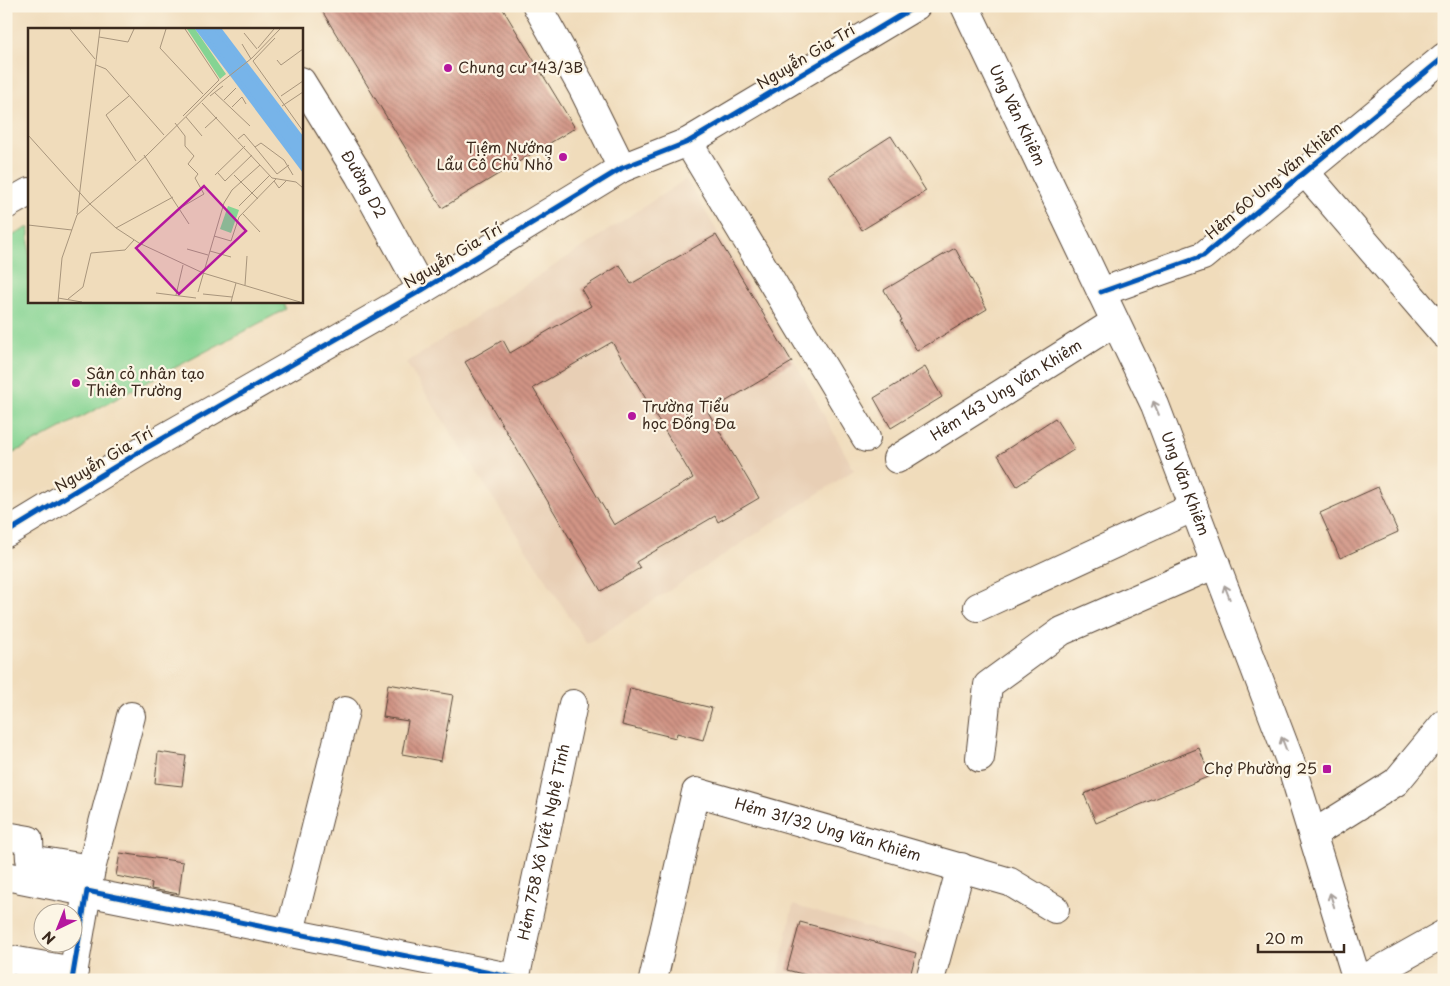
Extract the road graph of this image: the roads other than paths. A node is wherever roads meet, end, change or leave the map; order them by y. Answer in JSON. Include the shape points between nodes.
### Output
{"nodes":[{"id":1,"x":537,"y":6,"type":"edge"},
{"id":2,"x":916,"y":6,"type":"edge"},
{"id":3,"x":965,"y":6,"type":"edge"},
{"id":4,"x":1444,"y":57,"type":"edge"},
{"id":5,"x":302,"y":83,"type":"edge"},
{"id":6,"x":688,"y":142,"type":"junction"},
{"id":7,"x":622,"y":168,"type":"junction"},
{"id":8,"x":1304,"y":171,"type":"junction"},
{"id":9,"x":28,"y":193,"type":"edge"},
{"id":10,"x":6,"y":205,"type":"edge"},
{"id":11,"x":422,"y":290,"type":"junction"},
{"id":12,"x":1101,"y":292,"type":"junction"},
{"id":13,"x":1115,"y":322,"type":"junction"},
{"id":14,"x":1444,"y":334,"type":"edge"},
{"id":15,"x":866,"y":438,"type":"dead end"},
{"id":16,"x":897,"y":459,"type":"dead end"},
{"id":17,"x":1194,"y":507,"type":"junction"},
{"id":18,"x":6,"y":533,"type":"edge"},
{"id":19,"x":1216,"y":564,"type":"junction"},
{"id":20,"x":978,"y":607,"type":"dead end"},
{"id":21,"x":573,"y":704,"type":"dead end"},
{"id":22,"x":345,"y":711,"type":"dead end"},
{"id":23,"x":131,"y":716,"type":"dead end"},
{"id":24,"x":1444,"y":724,"type":"edge"},
{"id":25,"x":980,"y":758,"type":"dead end"},
{"id":26,"x":1313,"y":834,"type":"junction"},
{"id":27,"x":6,"y":836,"type":"edge"},
{"id":28,"x":961,"y":867,"type":"junction"},
{"id":29,"x":6,"y":876,"type":"edge"},
{"id":30,"x":89,"y":880,"type":"junction"},
{"id":31,"x":1055,"y":909,"type":"dead end"},
{"id":32,"x":290,"y":932,"type":"junction"},
{"id":33,"x":1444,"y":934,"type":"edge"},
{"id":34,"x":6,"y":960,"type":"edge"},
{"id":35,"x":73,"y":975,"type":"edge"},
{"id":36,"x":515,"y":979,"type":"edge"},
{"id":37,"x":653,"y":980,"type":"edge"},
{"id":38,"x":930,"y":980,"type":"edge"},
{"id":39,"x":1357,"y":980,"type":"edge"},
{"id":40,"x":1362,"y":980,"type":"edge"}],
"edges":[{"from":1,"to":7,"type":"street"},
{"from":2,"to":6,"type":"street","name":"Nguyễn Gia Trí"},
{"from":3,"to":12,"type":"street","name":"Ung Văn Khiêm"},
{"from":4,"to":8,"type":"street","name":"Hẻm 60 Ung Văn Khiêm"},
{"from":5,"to":11,"type":"street","name":"Đường D2","via":[[364,183]]},
{"from":6,"to":7,"type":"street","name":"Nguyễn Gia Trí"},
{"from":6,"to":15,"type":"street"},
{"from":7,"to":11,"type":"street","name":"Nguyễn Gia Trí"},
{"from":8,"to":12,"type":"street","name":"Hẻm 60 Ung Văn Khiêm","via":[[1202,256]]},
{"from":8,"to":14,"type":"street"},
{"from":9,"to":10,"type":"street"},
{"from":11,"to":18,"type":"street","name":"Nguyễn Gia Trí","via":[[141,451]]},
{"from":12,"to":13,"type":"street","name":"Ung Văn Khiêm"},
{"from":13,"to":16,"type":"street","name":"Hẻm 143 Ung Văn Khiêm"},
{"from":17,"to":13,"type":"street","name":"Ung Văn Khiêm","one_way":true,"via":[[1155,405]]},
{"from":17,"to":19,"type":"street","name":"Ung Văn Khiêm"},
{"from":17,"to":20,"type":"street"},
{"from":19,"to":25,"type":"street","via":[[1062,631],[988,685]]},
{"from":26,"to":19,"type":"street","name":"Ung Văn Khiêm","one_way":true,"via":[[1290,758]]},
{"from":21,"to":36,"type":"street","name":"Hẻm 758 Xô Viết Nghệ Tĩnh"},
{"from":22,"to":32,"type":"street"},
{"from":23,"to":30,"type":"street"},
{"from":24,"to":26,"type":"street","via":[[1396,782]]},
{"from":39,"to":26,"type":"street","name":"Ung Văn Khiêm","one_way":true},
{"from":27,"to":30,"type":"street","via":[[29,840],[30,858]]},
{"from":28,"to":31,"type":"street","name":"Hẻm 31/32 Ung Văn Khiêm","via":[[1010,882]]},
{"from":28,"to":37,"type":"street","name":"Hẻm 31/32 Ung Văn Khiêm","via":[[696,792]]},
{"from":28,"to":38,"type":"street"},
{"from":29,"to":30,"type":"street"},
{"from":30,"to":32,"type":"street"},
{"from":30,"to":35,"type":"street"},
{"from":32,"to":36,"type":"street"},
{"from":33,"to":40,"type":"street"},
{"from":34,"to":35,"type":"street"}]}
